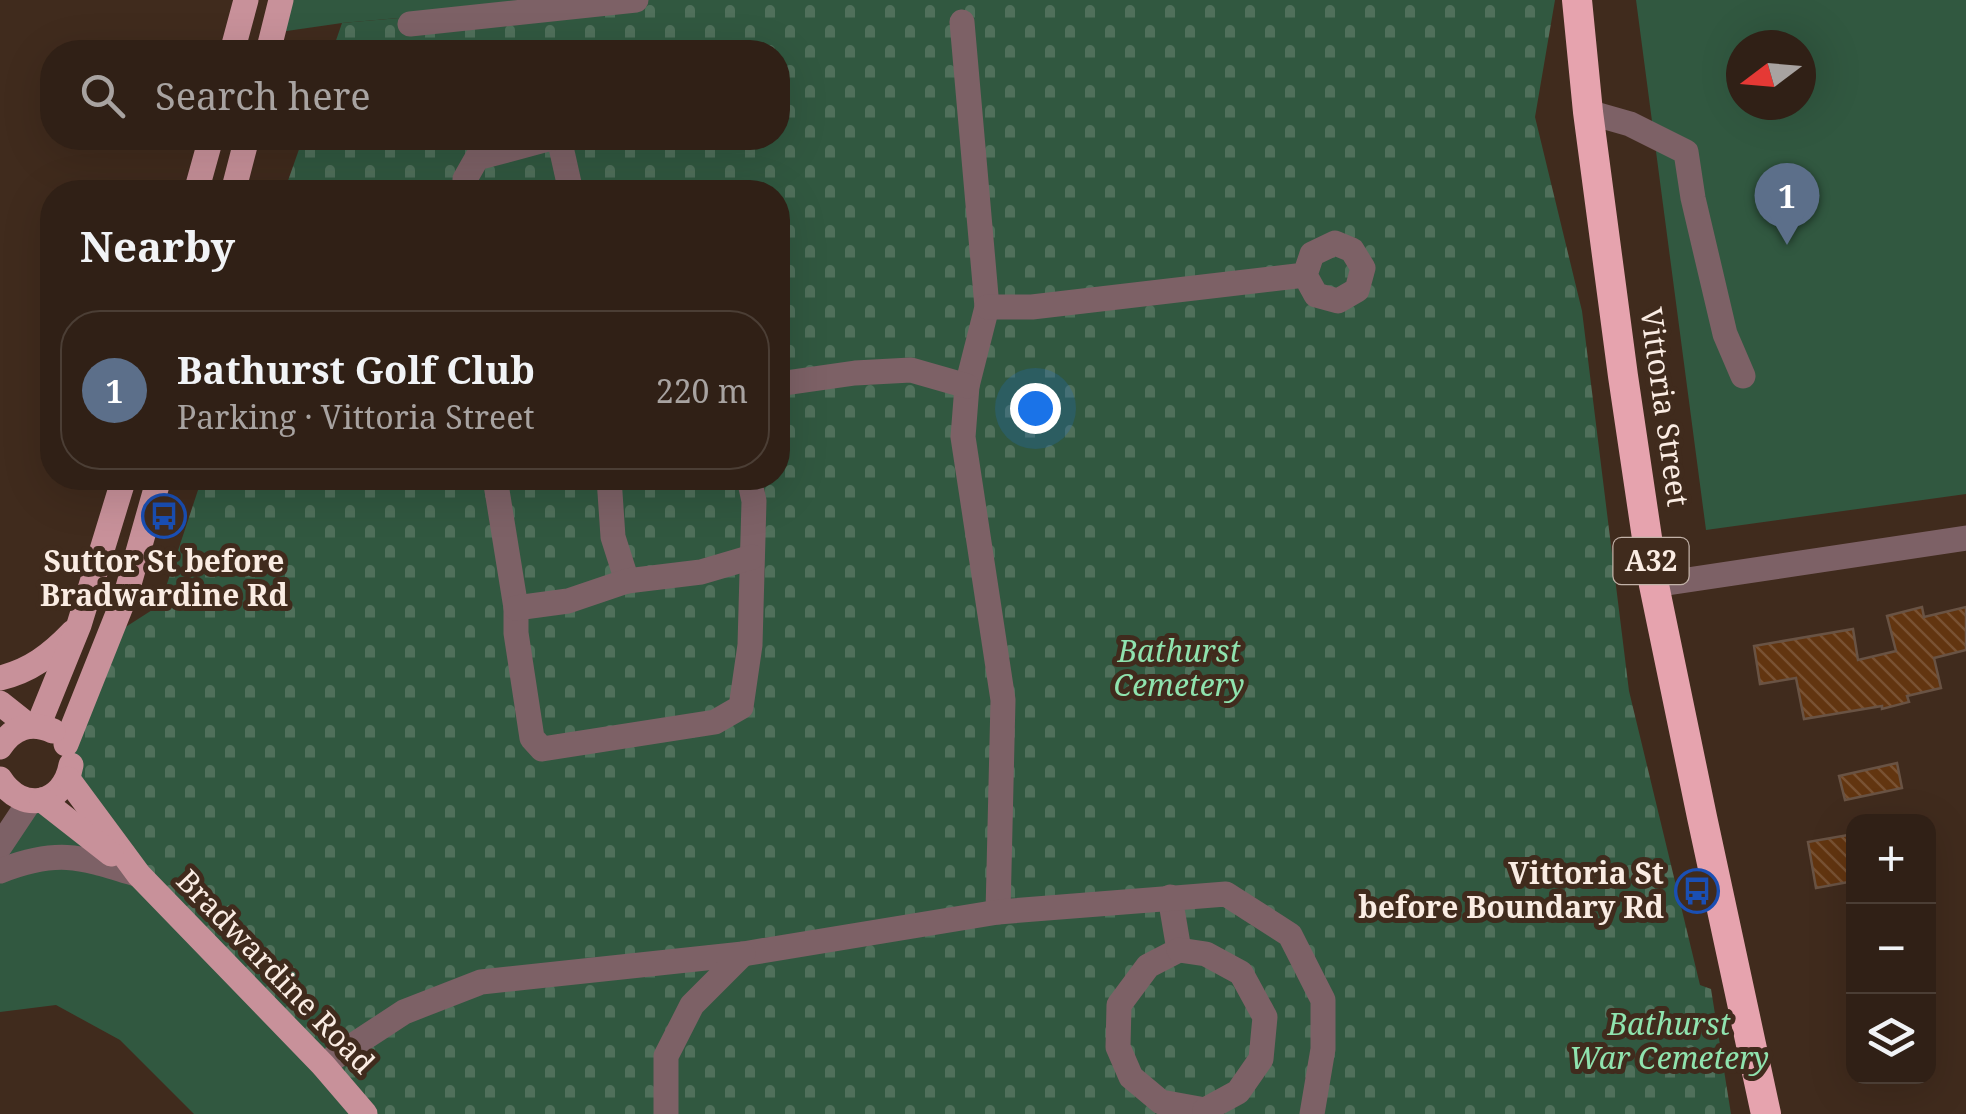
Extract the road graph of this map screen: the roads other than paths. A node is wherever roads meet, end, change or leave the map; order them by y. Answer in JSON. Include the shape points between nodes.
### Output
{"nodes":[{"id":1,"x":246,"y":0,"type":"edge"},
{"id":2,"x":281,"y":0,"type":"edge"},
{"id":3,"x":636,"y":0,"type":"edge"},
{"id":4,"x":1577,"y":0,"type":"edge"},
{"id":5,"x":962,"y":22,"type":"dead end"},
{"id":6,"x":410,"y":24,"type":"dead end"},
{"id":7,"x":235,"y":40,"type":"edge"},
{"id":8,"x":271,"y":40,"type":"edge"},
{"id":9,"x":1588,"y":112,"type":"junction"},
{"id":10,"x":207,"y":150,"type":"edge"},
{"id":11,"x":244,"y":150,"type":"edge"},
{"id":12,"x":508,"y":150,"type":"edge"},
{"id":13,"x":559,"y":150,"type":"edge"},
{"id":14,"x":199,"y":180,"type":"edge"},
{"id":15,"x":236,"y":180,"type":"edge"},
{"id":16,"x":465,"y":180,"type":"edge"},
{"id":17,"x":568,"y":180,"type":"edge"},
{"id":18,"x":1305,"y":275,"type":"dead end"},
{"id":19,"x":987,"y":307,"type":"junction"},
{"id":20,"x":1744,"y":376,"type":"dead end"},
{"id":21,"x":790,"y":382,"type":"edge"},
{"id":22,"x":967,"y":386,"type":"junction"},
{"id":23,"x":120,"y":490,"type":"edge"},
{"id":24,"x":156,"y":490,"type":"edge"},
{"id":25,"x":497,"y":490,"type":"edge"},
{"id":26,"x":610,"y":490,"type":"edge"},
{"id":27,"x":751,"y":490,"type":"edge"},
{"id":28,"x":1966,"y":538,"type":"edge"},
{"id":29,"x":752,"y":557,"type":"junction"},
{"id":30,"x":627,"y":581,"type":"junction"},
{"id":31,"x":1654,"y":585,"type":"junction"},
{"id":32,"x":516,"y":608,"type":"junction"},
{"id":33,"x":80,"y":625,"type":"junction"},
{"id":34,"x":0,"y":678,"type":"edge"},
{"id":35,"x":0,"y":703,"type":"edge"},
{"id":36,"x":33,"y":726,"type":"junction"},
{"id":37,"x":66,"y":744,"type":"junction"},
{"id":38,"x":0,"y":747,"type":"edge"},
{"id":39,"x":68,"y":778,"type":"junction"},
{"id":40,"x":0,"y":781,"type":"edge"},
{"id":41,"x":36,"y":800,"type":"junction"},
{"id":42,"x":0,"y":846,"type":"edge"},
{"id":43,"x":0,"y":871,"type":"edge"},
{"id":44,"x":139,"y":876,"type":"junction"},
{"id":45,"x":1170,"y":898,"type":"junction"},
{"id":46,"x":998,"y":912,"type":"junction"},
{"id":47,"x":1178,"y":950,"type":"junction"},
{"id":48,"x":744,"y":954,"type":"junction"},
{"id":49,"x":323,"y":1065,"type":"junction"},
{"id":50,"x":1205,"y":1112,"type":"edge"},
{"id":51,"x":365,"y":1114,"type":"edge"},
{"id":52,"x":666,"y":1114,"type":"edge"},
{"id":53,"x":1312,"y":1114,"type":"edge"},
{"id":54,"x":1766,"y":1114,"type":"edge"}],
"edges":[{"from":1,"to":7,"type":"main road"},
{"from":2,"to":8,"type":"main road"},
{"from":3,"to":6,"type":"street"},
{"from":4,"to":9,"type":"highway","name":"Vittoria Street","number":"A32"},
{"from":5,"to":19,"type":"street"},
{"from":9,"to":20,"type":"street","via":[[1686,152],[1725,334]]},
{"from":9,"to":31,"type":"highway","name":"Vittoria Street","number":"A32"},
{"from":10,"to":14,"type":"main road"},
{"from":11,"to":15,"type":"main road"},
{"from":12,"to":16,"type":"street","via":[[476,158]]},
{"from":13,"to":17,"type":"street"},
{"from":18,"to":19,"type":"street"},
{"from":19,"to":22,"type":"street"},
{"from":21,"to":22,"type":"street","via":[[912,370]]},
{"from":22,"to":46,"type":"street","via":[[964,437],[1003,700]]},
{"from":23,"to":33,"type":"main road"},
{"from":24,"to":37,"type":"main road","via":[[127,591]]},
{"from":25,"to":32,"type":"street"},
{"from":26,"to":30,"type":"street","via":[[613,537]]},
{"from":27,"to":29,"type":"street"},
{"from":28,"to":31,"type":"street"},
{"from":29,"to":30,"type":"street","via":[[701,572]]},
{"from":29,"to":32,"type":"street","via":[[741,707],[715,722],[542,749],[532,738]]},
{"from":30,"to":32,"type":"street","via":[[568,602]]},
{"from":31,"to":54,"type":"highway","name":"Vittoria Street","number":"A32"},
{"from":33,"to":34,"type":"main road","via":[[39,663]]},
{"from":33,"to":36,"type":"main road"},
{"from":35,"to":36,"type":"main road"},
{"from":36,"to":37,"type":"main road"},
{"from":36,"to":38,"type":"main road","via":[[13,732]]},
{"from":37,"to":39,"type":"main road"},
{"from":39,"to":41,"type":"main road","via":[[58,792]]},
{"from":39,"to":44,"type":"main road","name":"Bradwardine Road"},
{"from":40,"to":41,"type":"main road","name":"Bradwardine Road","via":[[13,795]]},
{"from":41,"to":42,"type":"street"},
{"from":41,"to":44,"type":"main road","name":"Bradwardine Road"},
{"from":43,"to":44,"type":"street","via":[[70,856]]},
{"from":44,"to":49,"type":"main road","name":"Bradwardine Road"},
{"from":45,"to":46,"type":"street"},
{"from":45,"to":47,"type":"street"},
{"from":45,"to":53,"type":"street","via":[[1226,894],[1290,935],[1324,1000],[1324,1049]]},
{"from":46,"to":48,"type":"street"},
{"from":47,"to":50,"type":"street","via":[[1206,954],[1240,973],[1266,1017],[1260,1059],[1238,1092]]},
{"from":47,"to":50,"type":"street","via":[[1148,966],[1119,1005],[1118,1046],[1130,1077],[1161,1102]]},
{"from":48,"to":49,"type":"street","via":[[481,982],[404,1012]]},
{"from":48,"to":52,"type":"street","via":[[692,1005],[666,1056]]},
{"from":49,"to":51,"type":"main road","name":"Bradwardine Road"}]}
